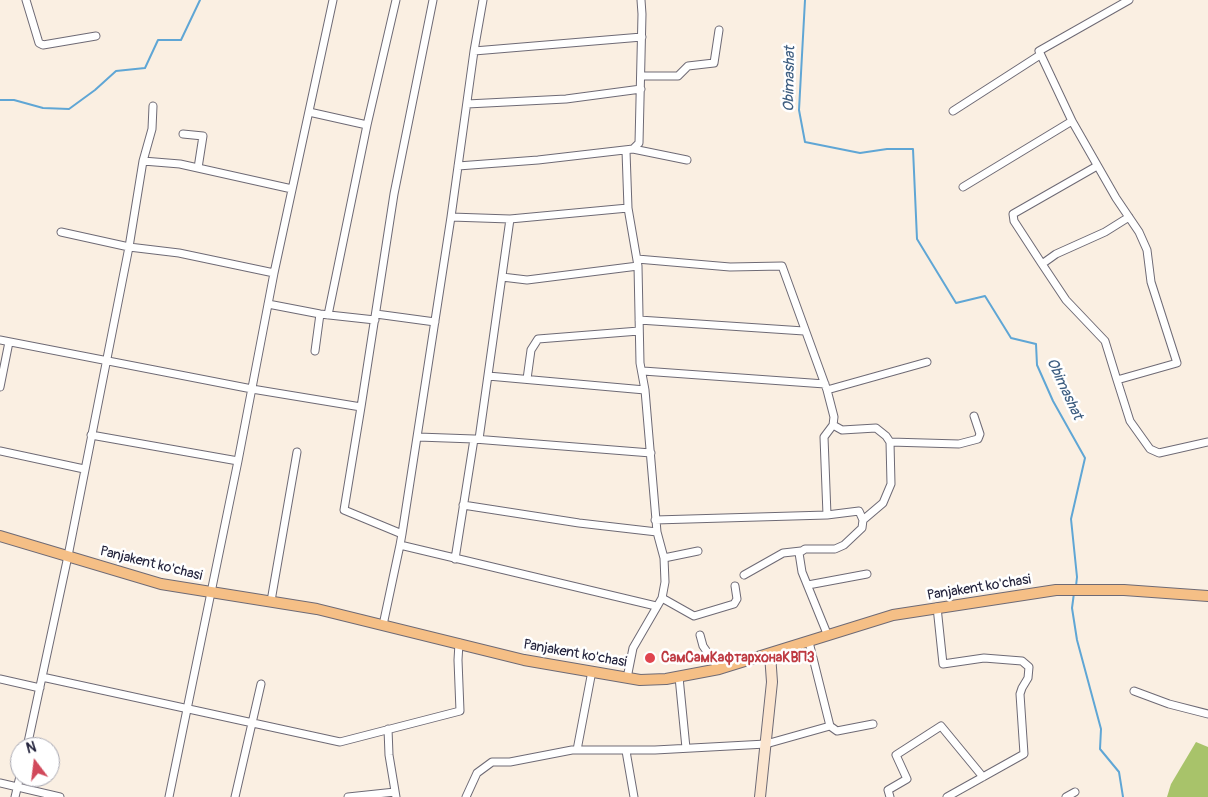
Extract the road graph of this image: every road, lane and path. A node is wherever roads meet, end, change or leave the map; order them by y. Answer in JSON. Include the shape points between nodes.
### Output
{"nodes":[{"id":1,"x":26,"y":0,"type":"edge"},
{"id":2,"x":333,"y":0,"type":"edge"},
{"id":3,"x":396,"y":0,"type":"edge"},
{"id":4,"x":434,"y":0,"type":"edge"},
{"id":5,"x":483,"y":0,"type":"edge"},
{"id":6,"x":641,"y":0,"type":"edge"},
{"id":7,"x":1129,"y":0,"type":"edge"},
{"id":8,"x":1119,"y":2,"type":"edge"},
{"id":9,"x":719,"y":30,"type":"dead end"},
{"id":10,"x":96,"y":36,"type":"dead end"},
{"id":11,"x":642,"y":37,"type":"junction"},
{"id":12,"x":474,"y":51,"type":"junction"},
{"id":13,"x":1040,"y":55,"type":"junction"},
{"id":14,"x":641,"y":76,"type":"junction"},
{"id":15,"x":641,"y":89,"type":"junction"},
{"id":16,"x":467,"y":104,"type":"junction"},
{"id":17,"x":153,"y":106,"type":"dead end"},
{"id":18,"x":309,"y":112,"type":"junction"},
{"id":19,"x":953,"y":112,"type":"dead end"},
{"id":20,"x":1072,"y":121,"type":"junction"},
{"id":21,"x":366,"y":125,"type":"junction"},
{"id":22,"x":182,"y":134,"type":"dead end"},
{"id":23,"x":630,"y":150,"type":"junction"},
{"id":24,"x":687,"y":160,"type":"dead end"},
{"id":25,"x":142,"y":161,"type":"junction"},
{"id":26,"x":458,"y":166,"type":"junction"},
{"id":27,"x":1097,"y":166,"type":"junction"},
{"id":28,"x":198,"y":168,"type":"junction"},
{"id":29,"x":964,"y":187,"type":"dead end"},
{"id":30,"x":292,"y":189,"type":"junction"},
{"id":31,"x":628,"y":208,"type":"junction"},
{"id":32,"x":451,"y":217,"type":"junction"},
{"id":33,"x":1128,"y":217,"type":"junction"},
{"id":34,"x":510,"y":219,"type":"junction"},
{"id":35,"x":61,"y":232,"type":"dead end"},
{"id":36,"x":129,"y":247,"type":"junction"},
{"id":37,"x":637,"y":262,"type":"junction"},
{"id":38,"x":1042,"y":264,"type":"junction"},
{"id":39,"x":274,"y":272,"type":"junction"},
{"id":40,"x":502,"y":277,"type":"junction"},
{"id":41,"x":268,"y":304,"type":"junction"},
{"id":42,"x":324,"y":314,"type":"junction"},
{"id":43,"x":375,"y":317,"type":"junction"},
{"id":44,"x":639,"y":320,"type":"junction"},
{"id":45,"x":435,"y":322,"type":"junction"},
{"id":46,"x":639,"y":332,"type":"junction"},
{"id":47,"x":804,"y":332,"type":"junction"},
{"id":48,"x":0,"y":340,"type":"edge"},
{"id":49,"x":9,"y":342,"type":"junction"},
{"id":50,"x":315,"y":351,"type":"dead end"},
{"id":51,"x":106,"y":360,"type":"junction"},
{"id":52,"x":927,"y":362,"type":"dead end"},
{"id":53,"x":643,"y":371,"type":"junction"},
{"id":54,"x":488,"y":376,"type":"junction"},
{"id":55,"x":527,"y":379,"type":"junction"},
{"id":56,"x":1117,"y":380,"type":"junction"},
{"id":57,"x":0,"y":387,"type":"edge"},
{"id":58,"x":826,"y":387,"type":"junction"},
{"id":59,"x":252,"y":389,"type":"junction"},
{"id":60,"x":645,"y":390,"type":"junction"},
{"id":61,"x":361,"y":407,"type":"junction"},
{"id":62,"x":974,"y":416,"type":"dead end"},
{"id":63,"x":833,"y":425,"type":"junction"},
{"id":64,"x":91,"y":435,"type":"junction"},
{"id":65,"x":418,"y":437,"type":"junction"},
{"id":66,"x":474,"y":439,"type":"junction"},
{"id":67,"x":890,"y":442,"type":"junction"},
{"id":68,"x":1208,"y":442,"type":"edge"},
{"id":69,"x":0,"y":451,"type":"edge"},
{"id":70,"x":296,"y":452,"type":"dead end"},
{"id":71,"x":651,"y":453,"type":"junction"},
{"id":72,"x":238,"y":461,"type":"junction"},
{"id":73,"x":84,"y":469,"type":"junction"},
{"id":74,"x":463,"y":505,"type":"junction"},
{"id":75,"x":828,"y":514,"type":"junction"},
{"id":76,"x":656,"y":520,"type":"junction"},
{"id":77,"x":863,"y":520,"type":"junction"},
{"id":78,"x":657,"y":532,"type":"junction"},
{"id":79,"x":402,"y":534,"type":"junction"},
{"id":80,"x":0,"y":536,"type":"edge"},
{"id":81,"x":400,"y":545,"type":"junction"},
{"id":82,"x":698,"y":551,"type":"dead end"},
{"id":83,"x":801,"y":551,"type":"junction"},
{"id":84,"x":68,"y":556,"type":"junction"},
{"id":85,"x":664,"y":558,"type":"junction"},
{"id":86,"x":456,"y":559,"type":"junction"},
{"id":87,"x":866,"y":574,"type":"dead end"},
{"id":88,"x":744,"y":575,"type":"dead end"},
{"id":89,"x":808,"y":585,"type":"junction"},
{"id":90,"x":735,"y":586,"type":"dead end"},
{"id":91,"x":212,"y":594,"type":"junction"},
{"id":92,"x":1208,"y":596,"type":"edge"},
{"id":93,"x":662,"y":598,"type":"junction"},
{"id":94,"x":271,"y":602,"type":"junction"},
{"id":95,"x":656,"y":606,"type":"junction"},
{"id":96,"x":938,"y":607,"type":"junction"},
{"id":97,"x":383,"y":625,"type":"junction"},
{"id":98,"x":700,"y":635,"type":"dead end"},
{"id":99,"x":828,"y":636,"type":"junction"},
{"id":100,"x":809,"y":642,"type":"junction"},
{"id":101,"x":460,"y":643,"type":"junction"},
{"id":102,"x":770,"y":654,"type":"junction"},
{"id":103,"x":719,"y":669,"type":"junction"},
{"id":104,"x":592,"y":671,"type":"junction"},
{"id":105,"x":42,"y":677,"type":"junction"},
{"id":106,"x":679,"y":677,"type":"junction"},
{"id":107,"x":627,"y":678,"type":"junction"},
{"id":108,"x":0,"y":679,"type":"edge"},
{"id":109,"x":261,"y":684,"type":"dead end"},
{"id":110,"x":40,"y":688,"type":"junction"},
{"id":111,"x":1134,"y":691,"type":"dead end"},
{"id":112,"x":188,"y":711,"type":"junction"},
{"id":113,"x":1208,"y":714,"type":"edge"},
{"id":114,"x":252,"y":724,"type":"junction"},
{"id":115,"x":873,"y":724,"type":"dead end"},
{"id":116,"x":830,"y":726,"type":"junction"},
{"id":117,"x":388,"y":729,"type":"junction"},
{"id":118,"x":28,"y":737,"type":"edge"},
{"id":119,"x":766,"y":744,"type":"junction"},
{"id":120,"x":686,"y":748,"type":"junction"},
{"id":121,"x":577,"y":750,"type":"junction"},
{"id":122,"x":626,"y":751,"type":"junction"},
{"id":123,"x":983,"y":777,"type":"junction"},
{"id":124,"x":18,"y":787,"type":"joint"},
{"id":125,"x":1075,"y":792,"type":"dead end"},
{"id":126,"x":762,"y":794,"type":"edge"},
{"id":127,"x":396,"y":795,"type":"edge"},
{"id":128,"x":15,"y":797,"type":"edge"},
{"id":129,"x":60,"y":797,"type":"edge"},
{"id":130,"x":169,"y":797,"type":"edge"},
{"id":131,"x":235,"y":797,"type":"edge"},
{"id":132,"x":348,"y":797,"type":"edge"},
{"id":133,"x":466,"y":797,"type":"edge"},
{"id":134,"x":634,"y":797,"type":"edge"},
{"id":135,"x":890,"y":797,"type":"edge"},
{"id":136,"x":947,"y":797,"type":"edge"},
{"id":137,"x":1066,"y":797,"type":"edge"}],
"edges":[{"from":1,"to":10,"type":"street","via":[[39,42],[43,45]]},
{"from":2,"to":18,"type":"street"},
{"from":3,"to":21,"type":"street"},
{"from":4,"to":43,"type":"street","via":[[394,194]]},
{"from":5,"to":12,"type":"street"},
{"from":6,"to":11,"type":"street"},
{"from":7,"to":8,"type":"street"},
{"from":8,"to":13,"type":"street","via":[[1078,30],[1040,49]]},
{"from":9,"to":14,"type":"street","via":[[714,63],[688,66],[678,76]]},
{"from":11,"to":12,"type":"street"},
{"from":11,"to":14,"type":"street"},
{"from":12,"to":16,"type":"street"},
{"from":13,"to":19,"type":"street"},
{"from":13,"to":20,"type":"street"},
{"from":14,"to":15,"type":"street"},
{"from":15,"to":16,"type":"street","via":[[566,99]]},
{"from":15,"to":23,"type":"street","via":[[638,143]]},
{"from":16,"to":26,"type":"street"},
{"from":17,"to":25,"type":"street","via":[[152,129]]},
{"from":18,"to":21,"type":"street"},
{"from":18,"to":30,"type":"street"},
{"from":20,"to":27,"type":"street"},
{"from":20,"to":29,"type":"street"},
{"from":21,"to":42,"type":"street"},
{"from":22,"to":28,"type":"street","via":[[203,136]]},
{"from":23,"to":24,"type":"street"},
{"from":23,"to":26,"type":"street"},
{"from":23,"to":31,"type":"street"},
{"from":25,"to":28,"type":"street"},
{"from":25,"to":36,"type":"street"},
{"from":26,"to":32,"type":"street"},
{"from":27,"to":33,"type":"street"},
{"from":27,"to":38,"type":"street","via":[[1013,214],[1014,221]]},
{"from":28,"to":30,"type":"street"},
{"from":30,"to":39,"type":"street"},
{"from":31,"to":34,"type":"street"},
{"from":31,"to":37,"type":"street"},
{"from":32,"to":34,"type":"street"},
{"from":32,"to":45,"type":"street"},
{"from":33,"to":38,"type":"street"},
{"from":33,"to":56,"type":"street","via":[[1147,250],[1152,282],[1178,363]]},
{"from":34,"to":40,"type":"street"},
{"from":35,"to":36,"type":"street"},
{"from":36,"to":39,"type":"street"},
{"from":36,"to":51,"type":"street"},
{"from":37,"to":40,"type":"street","via":[[526,280]]},
{"from":37,"to":44,"type":"street"},
{"from":37,"to":47,"type":"street","via":[[782,266]]},
{"from":38,"to":56,"type":"street","via":[[1066,300],[1105,342]]},
{"from":39,"to":41,"type":"street"},
{"from":40,"to":54,"type":"street"},
{"from":41,"to":42,"type":"street"},
{"from":41,"to":59,"type":"street"},
{"from":42,"to":43,"type":"street"},
{"from":42,"to":50,"type":"street"},
{"from":43,"to":45,"type":"street"},
{"from":43,"to":61,"type":"street"},
{"from":44,"to":46,"type":"street"},
{"from":44,"to":47,"type":"street"},
{"from":45,"to":65,"type":"street"},
{"from":46,"to":53,"type":"street"},
{"from":46,"to":55,"type":"street","via":[[538,340],[530,350]]},
{"from":47,"to":58,"type":"street"},
{"from":48,"to":49,"type":"street"},
{"from":49,"to":51,"type":"street"},
{"from":49,"to":57,"type":"street"},
{"from":51,"to":59,"type":"street"},
{"from":51,"to":64,"type":"street"},
{"from":52,"to":58,"type":"street"},
{"from":53,"to":58,"type":"street"},
{"from":53,"to":60,"type":"street"},
{"from":54,"to":55,"type":"street"},
{"from":54,"to":66,"type":"street","via":[[479,439]]},
{"from":55,"to":60,"type":"street"},
{"from":56,"to":68,"type":"street","via":[[1130,421],[1150,449],[1158,453]]},
{"from":58,"to":63,"type":"street"},
{"from":59,"to":61,"type":"street"},
{"from":59,"to":72,"type":"street"},
{"from":60,"to":71,"type":"street"},
{"from":61,"to":79,"type":"street","via":[[344,510]]},
{"from":62,"to":67,"type":"street","via":[[980,436],[971,441],[959,444]]},
{"from":63,"to":67,"type":"street","via":[[842,430],[876,428]]},
{"from":63,"to":75,"type":"street","via":[[824,437]]},
{"from":64,"to":72,"type":"street"},
{"from":64,"to":73,"type":"street"},
{"from":65,"to":66,"type":"street"},
{"from":65,"to":79,"type":"street"},
{"from":66,"to":71,"type":"street"},
{"from":66,"to":74,"type":"street"},
{"from":67,"to":77,"type":"street","via":[[891,484],[883,503]]},
{"from":69,"to":73,"type":"street"},
{"from":70,"to":94,"type":"street"},
{"from":71,"to":76,"type":"street"},
{"from":72,"to":91,"type":"street"},
{"from":73,"to":84,"type":"street"},
{"from":74,"to":78,"type":"street","via":[[579,524]]},
{"from":74,"to":86,"type":"street"},
{"from":75,"to":76,"type":"street"},
{"from":75,"to":77,"type":"street","via":[[859,511]]},
{"from":76,"to":78,"type":"street"},
{"from":77,"to":83,"type":"street","via":[[862,528],[844,545],[835,549],[805,548]]},
{"from":78,"to":85,"type":"street"},
{"from":79,"to":81,"type":"street"},
{"from":80,"to":84,"type":"main road","name":"Panjakent ko'chasi"},
{"from":81,"to":86,"type":"street"},
{"from":81,"to":97,"type":"street"},
{"from":82,"to":85,"type":"street"},
{"from":83,"to":88,"type":"street","via":[[783,553]]},
{"from":83,"to":89,"type":"street","via":[[798,555]]},
{"from":84,"to":91,"type":"main road","name":"Panjakent ko'chasi","via":[[161,584]]},
{"from":84,"to":105,"type":"street"},
{"from":85,"to":93,"type":"street"},
{"from":86,"to":95,"type":"street"},
{"from":87,"to":89,"type":"street"},
{"from":89,"to":99,"type":"street"},
{"from":90,"to":93,"type":"street","via":[[737,600],[734,604],[694,616]]},
{"from":91,"to":94,"type":"main road","name":"Panjakent ko'chasi"},
{"from":91,"to":112,"type":"street"},
{"from":92,"to":96,"type":"main road","name":"Panjakent ko'chasi","via":[[1056,590]]},
{"from":93,"to":95,"type":"street"},
{"from":94,"to":97,"type":"main road","name":"Panjakent ko'chasi"},
{"from":95,"to":107,"type":"street","via":[[633,648]]},
{"from":96,"to":99,"type":"main road","name":"Panjakent ko'chasi","via":[[893,615]]},
{"from":96,"to":123,"type":"street","via":[[943,664],[984,658],[1022,661],[1030,667],[1020,694],[1024,754]]},
{"from":97,"to":101,"type":"main road","name":"Panjakent ko'chasi"},
{"from":98,"to":103,"type":"street"},
{"from":99,"to":100,"type":"main road","name":"Panjakent ko'chasi"},
{"from":100,"to":102,"type":"main road","name":"Panjakent ko'chasi"},
{"from":100,"to":116,"type":"street"},
{"from":101,"to":104,"type":"main road","name":"Panjakent ko'chasi","via":[[524,660]]},
{"from":101,"to":117,"type":"street","via":[[460,711]]},
{"from":102,"to":103,"type":"main road","name":"Panjakent ko'chasi"},
{"from":102,"to":119,"type":"main road","via":[[772,682]]},
{"from":103,"to":106,"type":"main road","name":"Panjakent ko'chasi"},
{"from":104,"to":107,"type":"main road","name":"Panjakent ko'chasi"},
{"from":104,"to":121,"type":"street"},
{"from":105,"to":110,"type":"street"},
{"from":105,"to":112,"type":"street"},
{"from":106,"to":107,"type":"main road","name":"Panjakent ko'chasi"},
{"from":106,"to":120,"type":"street"},
{"from":108,"to":110,"type":"street"},
{"from":109,"to":114,"type":"street"},
{"from":110,"to":118,"type":"street"},
{"from":111,"to":113,"type":"street"},
{"from":112,"to":114,"type":"street"},
{"from":112,"to":130,"type":"street"},
{"from":114,"to":117,"type":"street","via":[[340,742]]},
{"from":114,"to":131,"type":"street"},
{"from":115,"to":116,"type":"street","via":[[837,731]]},
{"from":116,"to":119,"type":"street"},
{"from":117,"to":127,"type":"street"},
{"from":119,"to":120,"type":"street"},
{"from":119,"to":126,"type":"main road"},
{"from":120,"to":122,"type":"street"},
{"from":121,"to":122,"type":"street"},
{"from":121,"to":133,"type":"street","via":[[510,762],[492,762],[478,773]]},
{"from":122,"to":134,"type":"street"},
{"from":123,"to":135,"type":"street","via":[[941,726],[896,755],[907,779],[888,790]]},
{"from":123,"to":136,"type":"street"},
{"from":124,"to":128,"type":"street"},
{"from":124,"to":129,"type":"street"},
{"from":125,"to":137,"type":"street"},
{"from":127,"to":132,"type":"street"}]}
